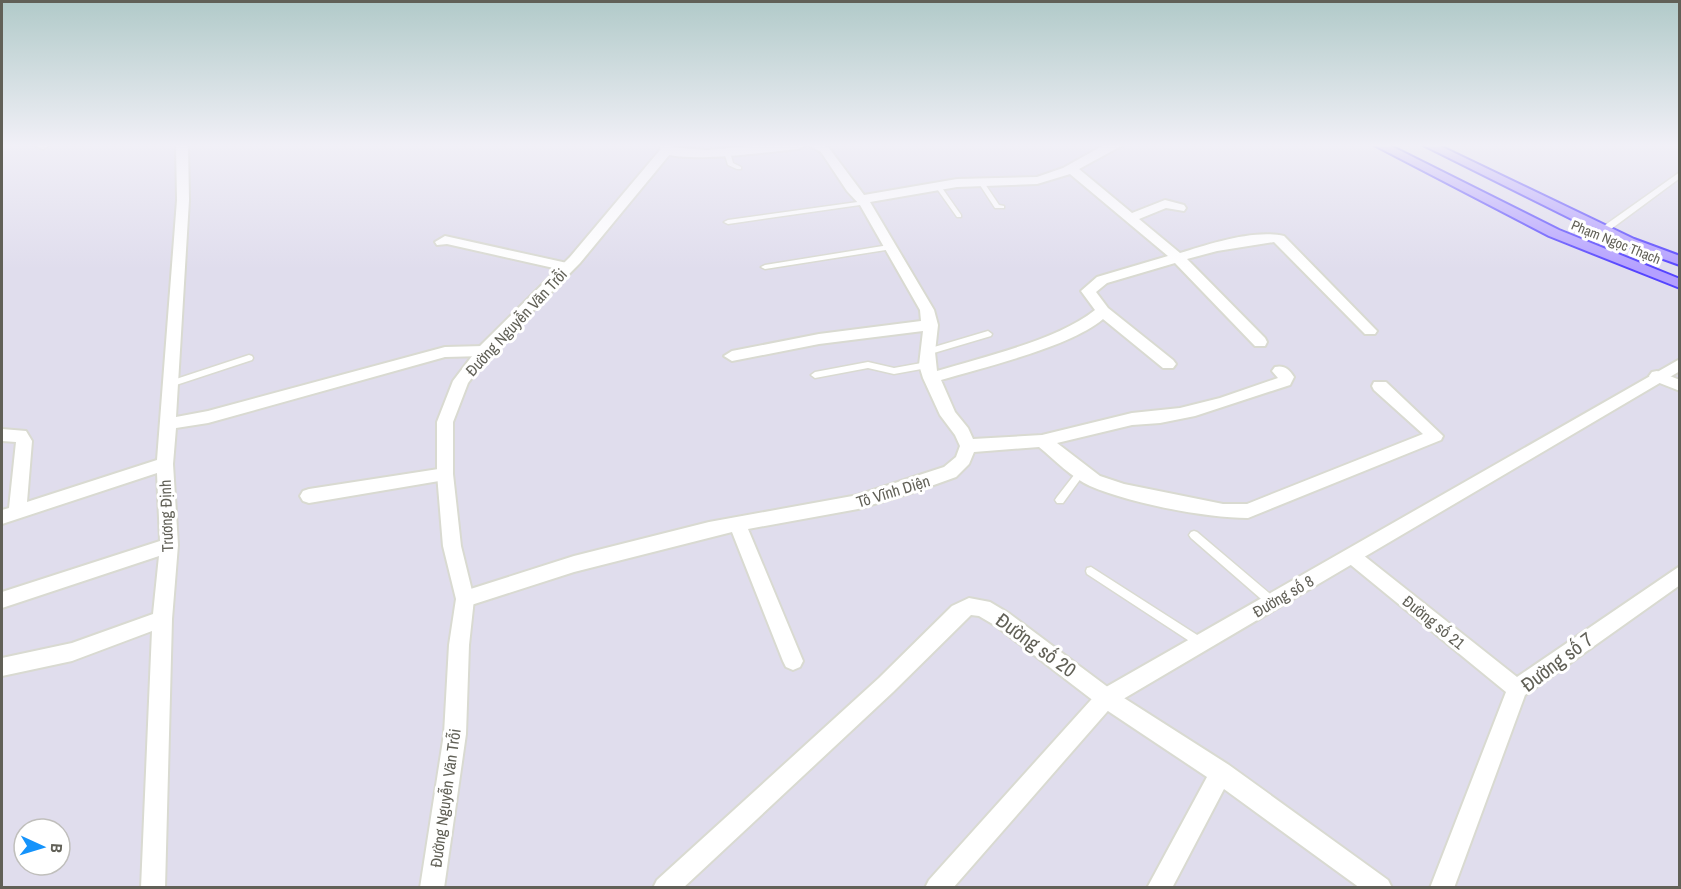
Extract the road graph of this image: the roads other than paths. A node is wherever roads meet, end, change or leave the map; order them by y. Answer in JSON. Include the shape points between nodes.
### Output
{"nodes":[{"id":1,"x":183,"y":186,"type":"edge"},
{"id":2,"x":638,"y":186,"type":"edge"},
{"id":3,"x":850,"y":186,"type":"edge"},
{"id":4,"x":936,"y":186,"type":"edge"},
{"id":5,"x":938,"y":186,"type":"edge"},
{"id":6,"x":984,"y":186,"type":"edge"},
{"id":7,"x":1093,"y":186,"type":"edge"},
{"id":8,"x":1463,"y":186,"type":"edge"},
{"id":9,"x":1514,"y":186,"type":"edge"},
{"id":10,"x":1663,"y":186,"type":"edge"},
{"id":11,"x":864,"y":201,"type":"junction"},
{"id":12,"x":1002,"y":207,"type":"dead end"},
{"id":13,"x":1180,"y":208,"type":"dead end"},
{"id":14,"x":959,"y":216,"type":"dead end"},
{"id":15,"x":1131,"y":218,"type":"junction"},
{"id":16,"x":728,"y":222,"type":"dead end"},
{"id":17,"x":1604,"y":230,"type":"junction"},
{"id":18,"x":442,"y":242,"type":"dead end"},
{"id":19,"x":889,"y":247,"type":"junction"},
{"id":20,"x":1178,"y":258,"type":"junction"},
{"id":21,"x":1680,"y":261,"type":"edge"},
{"id":22,"x":567,"y":267,"type":"junction"},
{"id":23,"x":765,"y":267,"type":"dead end"},
{"id":24,"x":1680,"y":284,"type":"edge"},
{"id":25,"x":1103,"y":311,"type":"junction"},
{"id":26,"x":931,"y":325,"type":"junction"},
{"id":27,"x":1370,"y":331,"type":"dead end"},
{"id":28,"x":988,"y":334,"type":"dead end"},
{"id":29,"x":1260,"y":342,"type":"dead end"},
{"id":30,"x":484,"y":351,"type":"junction"},
{"id":31,"x":732,"y":356,"type":"dead end"},
{"id":32,"x":249,"y":358,"type":"dead end"},
{"id":33,"x":1168,"y":364,"type":"dead end"},
{"id":34,"x":1680,"y":364,"type":"edge"},
{"id":35,"x":928,"y":365,"type":"junction"},
{"id":36,"x":1280,"y":371,"type":"dead end"},
{"id":37,"x":815,"y":375,"type":"dead end"},
{"id":38,"x":1658,"y":376,"type":"junction"},
{"id":39,"x":170,"y":384,"type":"junction"},
{"id":40,"x":1380,"y":386,"type":"dead end"},
{"id":41,"x":1680,"y":386,"type":"edge"},
{"id":42,"x":167,"y":424,"type":"junction"},
{"id":43,"x":2,"y":435,"type":"edge"},
{"id":44,"x":1042,"y":441,"type":"junction"},
{"id":45,"x":968,"y":446,"type":"junction"},
{"id":46,"x":165,"y":464,"type":"junction"},
{"id":47,"x":1081,"y":472,"type":"junction"},
{"id":48,"x":445,"y":474,"type":"junction"},
{"id":49,"x":309,"y":496,"type":"dead end"},
{"id":50,"x":1060,"y":500,"type":"dead end"},
{"id":51,"x":9,"y":515,"type":"edge"},
{"id":52,"x":737,"y":525,"type":"junction"},
{"id":53,"x":1194,"y":535,"type":"dead end"},
{"id":54,"x":169,"y":545,"type":"junction"},
{"id":55,"x":1352,"y":556,"type":"junction"},
{"id":56,"x":1091,"y":571,"type":"dead end"},
{"id":57,"x":1680,"y":574,"type":"edge"},
{"id":58,"x":465,"y":599,"type":"junction"},
{"id":59,"x":2,"y":600,"type":"edge"},
{"id":60,"x":1272,"y":602,"type":"junction"},
{"id":61,"x":162,"y":619,"type":"junction"},
{"id":62,"x":1201,"y":643,"type":"junction"},
{"id":63,"x":793,"y":661,"type":"dead end"},
{"id":64,"x":2,"y":667,"type":"edge"},
{"id":65,"x":1517,"y":689,"type":"junction"},
{"id":66,"x":1107,"y":698,"type":"junction"},
{"id":67,"x":1221,"y":773,"type":"junction"},
{"id":68,"x":153,"y":888,"type":"edge"},
{"id":69,"x":432,"y":888,"type":"edge"},
{"id":70,"x":665,"y":888,"type":"edge"},
{"id":71,"x":937,"y":888,"type":"edge"},
{"id":72,"x":1159,"y":888,"type":"edge"},
{"id":73,"x":1380,"y":888,"type":"edge"},
{"id":74,"x":1442,"y":888,"type":"edge"}],
"edges":[{"from":1,"to":39,"type":"street","name":"Trương Định"},
{"from":2,"to":22,"type":"street","name":"Đường Nguyễn Văn Trỗi"},
{"from":3,"to":11,"type":"street"},
{"from":4,"to":11,"type":"street"},
{"from":5,"to":14,"type":"lane"},
{"from":6,"to":12,"type":"lane","via":[[997,207]]},
{"from":7,"to":15,"type":"street"},
{"from":8,"to":24,"type":"main road","name":"Phạm Ngọc Thạch","via":[[1554,232]]},
{"from":9,"to":17,"type":"main road","name":"Phạm Ngọc Thạch"},
{"from":10,"to":17,"type":"lane"},
{"from":11,"to":16,"type":"lane"},
{"from":11,"to":19,"type":"street"},
{"from":13,"to":15,"type":"street","via":[[1165,204]]},
{"from":15,"to":20,"type":"street"},
{"from":17,"to":21,"type":"main road","name":"Phạm Ngọc Thạch"},
{"from":18,"to":22,"type":"street"},
{"from":19,"to":23,"type":"lane"},
{"from":19,"to":26,"type":"street","via":[[927,310]]},
{"from":20,"to":25,"type":"street","via":[[1102,280],[1088,291]]},
{"from":20,"to":27,"type":"street","via":[[1215,247],[1277,237]]},
{"from":20,"to":29,"type":"street"},
{"from":22,"to":30,"type":"street","name":"Đường Nguyễn Văn Trỗi"},
{"from":25,"to":33,"type":"street"},
{"from":25,"to":35,"type":"street","via":[[1097,319],[1059,336]]},
{"from":26,"to":31,"type":"street","via":[[819,339]]},
{"from":26,"to":35,"type":"street"},
{"from":28,"to":35,"type":"lane"},
{"from":30,"to":42,"type":"street","via":[[445,352],[208,417]]},
{"from":30,"to":48,"type":"street","name":"Đường Nguyễn Văn Trỗi","via":[[461,381],[445,422]]},
{"from":32,"to":39,"type":"lane"},
{"from":34,"to":38,"type":"street","name":"Đường số 8"},
{"from":35,"to":37,"type":"lane","via":[[894,372],[868,365]]},
{"from":35,"to":45,"type":"street","via":[[948,415]]},
{"from":36,"to":44,"type":"street","via":[[1285,381],[1224,404],[1161,418],[1132,418]]},
{"from":38,"to":41,"type":"street"},
{"from":38,"to":55,"type":"street","name":"Đường số 8"},
{"from":39,"to":42,"type":"street","name":"Trương Định"},
{"from":40,"to":47,"type":"street","via":[[1435,436],[1248,511],[1223,511],[1123,491]]},
{"from":42,"to":46,"type":"street","name":"Trương Định"},
{"from":43,"to":51,"type":"street","via":[[21,435],[24,441]]},
{"from":44,"to":45,"type":"street"},
{"from":44,"to":47,"type":"street"},
{"from":45,"to":52,"type":"street","name":"Tô Vĩnh Diện","via":[[963,460],[950,472],[911,486],[858,502]]},
{"from":46,"to":51,"type":"street"},
{"from":46,"to":54,"type":"street","name":"Trương Định"},
{"from":47,"to":50,"type":"lane"},
{"from":48,"to":49,"type":"street"},
{"from":48,"to":58,"type":"street","name":"Đường Nguyễn Văn Trỗi","via":[[452,546]]},
{"from":52,"to":58,"type":"street","name":"Tô Vĩnh Diện","via":[[574,564]]},
{"from":52,"to":63,"type":"street"},
{"from":53,"to":60,"type":"lane"},
{"from":54,"to":59,"type":"street"},
{"from":54,"to":61,"type":"street","name":"Trương Định"},
{"from":55,"to":60,"type":"street","name":"Đường số 8"},
{"from":55,"to":65,"type":"street","name":"Đường số 21"},
{"from":56,"to":62,"type":"lane"},
{"from":57,"to":65,"type":"street","name":"Đường số 7"},
{"from":58,"to":69,"type":"street","name":"Đường Nguyễn Văn Trỗi","via":[[454,734]]},
{"from":60,"to":62,"type":"street","name":"Đường số 8"},
{"from":61,"to":64,"type":"street","via":[[72,652]]},
{"from":61,"to":68,"type":"street","name":"Trương Định"},
{"from":62,"to":66,"type":"street","name":"Đường số 8"},
{"from":65,"to":74,"type":"street","name":"Đường số 7"},
{"from":66,"to":67,"type":"street","name":"Đường số 20"},
{"from":66,"to":70,"type":"street","name":"Đường số 20","via":[[1004,620],[983,608],[969,606]]},
{"from":66,"to":71,"type":"street","name":"Đường số 8"},
{"from":67,"to":72,"type":"street"},
{"from":67,"to":73,"type":"street","name":"Đường số 20"}]}
